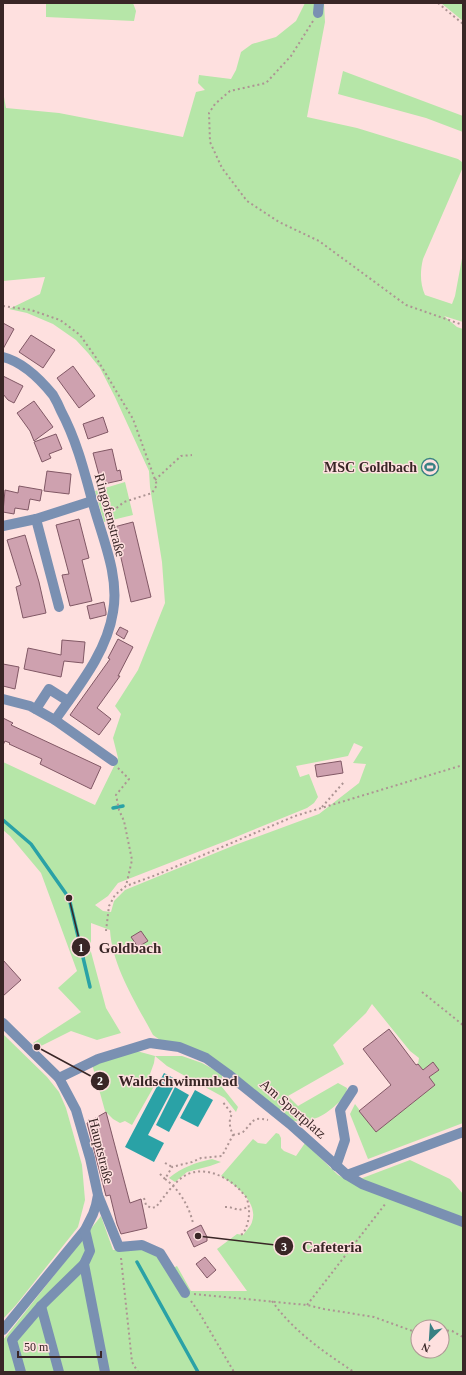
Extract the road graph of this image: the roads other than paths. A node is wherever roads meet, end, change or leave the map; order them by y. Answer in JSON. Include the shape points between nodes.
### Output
{"nodes":[{"id":1,"x":3,"y":357,"type":"edge"},
{"id":2,"x":92,"y":501,"type":"junction"},
{"id":3,"x":36,"y":519,"type":"junction"},
{"id":4,"x":3,"y":526,"type":"edge"},
{"id":5,"x":59,"y":607,"type":"dead end"},
{"id":6,"x":3,"y":699,"type":"edge"},
{"id":7,"x":68,"y":701,"type":"junction"},
{"id":8,"x":36,"y":709,"type":"junction"},
{"id":9,"x":55,"y":720,"type":"junction"},
{"id":10,"x":113,"y":761,"type":"road end"},
{"id":11,"x":3,"y":1023,"type":"edge"},
{"id":12,"x":59,"y":1078,"type":"junction"},
{"id":13,"x":353,"y":1090,"type":"dead end"},
{"id":14,"x":463,"y":1132,"type":"edge"},
{"id":15,"x":336,"y":1166,"type":"junction"},
{"id":16,"x":347,"y":1175,"type":"junction"},
{"id":17,"x":98,"y":1195,"type":"junction"},
{"id":18,"x":463,"y":1222,"type":"edge"},
{"id":19,"x":85,"y":1230,"type":"junction"},
{"id":20,"x":84,"y":1264,"type":"junction"},
{"id":21,"x":185,"y":1293,"type":"road end"},
{"id":22,"x":41,"y":1306,"type":"junction"},
{"id":23,"x":3,"y":1330,"type":"edge"},
{"id":24,"x":20,"y":1372,"type":"edge"},
{"id":25,"x":59,"y":1372,"type":"edge"},
{"id":26,"x":105,"y":1372,"type":"edge"}],
"edges":[{"from":1,"to":2,"type":"street","name":"Ringofenstraße","via":[[21,365],[53,396],[70,429]]},
{"from":2,"to":3,"type":"street"},
{"from":2,"to":7,"type":"street","name":"Ringofenstraße","via":[[107,546],[115,594],[114,610],[111,624],[96,659]]},
{"from":3,"to":4,"type":"street"},
{"from":3,"to":5,"type":"street"},
{"from":6,"to":8,"type":"street"},
{"from":7,"to":8,"type":"street","via":[[49,689]]},
{"from":7,"to":9,"type":"street","name":"Ringofenstraße"},
{"from":8,"to":9,"type":"street"},
{"from":9,"to":10,"type":"street"},
{"from":11,"to":12,"type":"street","name":"Hauptstraße"},
{"from":12,"to":15,"type":"street","name":"Am Sportplatz","via":[[98,1059],[150,1043],[179,1047],[206,1058],[228,1074],[290,1124]]},
{"from":12,"to":17,"type":"street","name":"Hauptstraße","via":[[76,1110]]},
{"from":13,"to":15,"type":"street","via":[[340,1110],[346,1140]]},
{"from":14,"to":16,"type":"street"},
{"from":15,"to":16,"type":"street","name":"Am Sportplatz"},
{"from":16,"to":18,"type":"street","name":"Am Sportplatz","via":[[362,1184]]},
{"from":17,"to":19,"type":"street","name":"Hauptstraße"},
{"from":17,"to":21,"type":"street","via":[[119,1247],[142,1245],[160,1253]]},
{"from":19,"to":20,"type":"street","via":[[90,1250]]},
{"from":19,"to":23,"type":"street","name":"Hauptstraße"},
{"from":20,"to":22,"type":"street"},
{"from":20,"to":26,"type":"street"},
{"from":22,"to":24,"type":"street","via":[[12,1340]]},
{"from":22,"to":25,"type":"street"}]}
